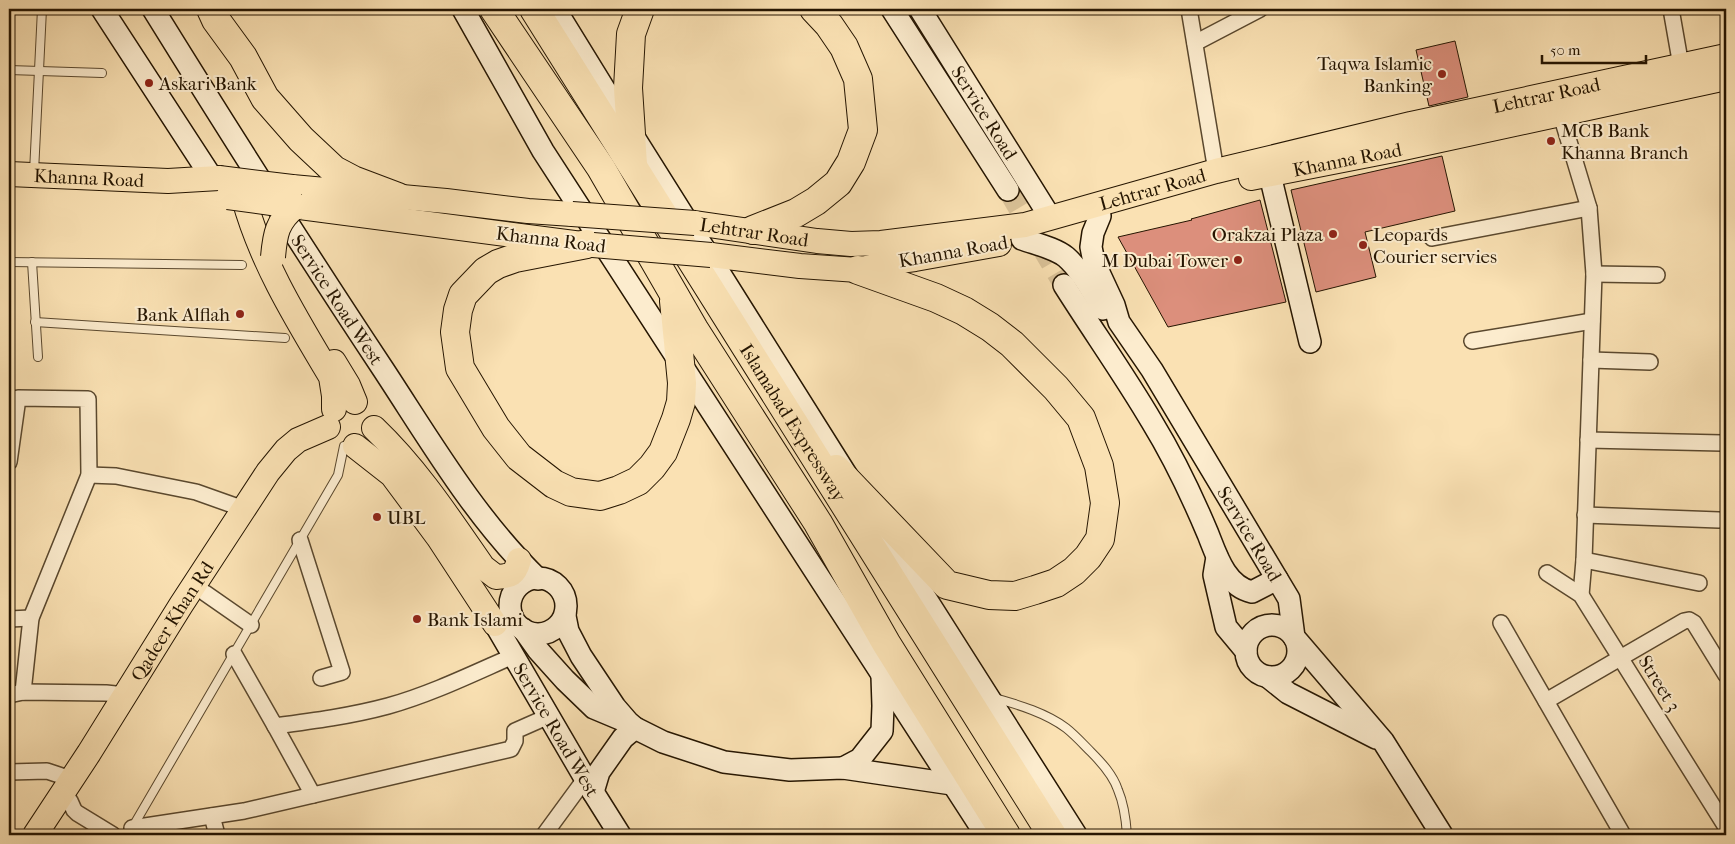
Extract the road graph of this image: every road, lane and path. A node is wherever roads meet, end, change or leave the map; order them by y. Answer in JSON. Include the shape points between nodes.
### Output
{"nodes":[{"id":1,"x":42,"y":9,"type":"edge"},
{"id":2,"x":102,"y":9,"type":"edge"},
{"id":3,"x":153,"y":9,"type":"edge"},
{"id":4,"x":211,"y":9,"type":"edge"},
{"id":5,"x":463,"y":9,"type":"edge"},
{"id":6,"x":494,"y":9,"type":"edge"},
{"id":7,"x":534,"y":9,"type":"edge"},
{"id":8,"x":555,"y":9,"type":"edge"},
{"id":9,"x":640,"y":9,"type":"edge"},
{"id":10,"x":814,"y":9,"type":"edge"},
{"id":11,"x":892,"y":9,"type":"edge"},
{"id":12,"x":920,"y":9,"type":"edge"},
{"id":13,"x":1189,"y":9,"type":"edge"},
{"id":14,"x":1260,"y":9,"type":"edge"},
{"id":15,"x":1671,"y":9,"type":"edge"},
{"id":16,"x":1195,"y":42,"type":"junction"},
{"id":17,"x":1726,"y":56,"type":"edge"},
{"id":18,"x":1681,"y":66,"type":"junction"},
{"id":19,"x":9,"y":70,"type":"edge"},
{"id":20,"x":38,"y":72,"type":"junction"},
{"id":21,"x":102,"y":74,"type":"dead end"},
{"id":22,"x":1726,"y":78,"type":"edge"},
{"id":23,"x":1561,"y":114,"type":"junction"},
{"id":24,"x":632,"y":134,"type":"junction"},
{"id":25,"x":633,"y":166,"type":"junction"},
{"id":26,"x":1216,"y":171,"type":"junction"},
{"id":27,"x":9,"y":174,"type":"edge"},
{"id":28,"x":34,"y":174,"type":"junction"},
{"id":29,"x":1270,"y":174,"type":"junction"},
{"id":30,"x":226,"y":188,"type":"junction"},
{"id":31,"x":1008,"y":190,"type":"tunnel mouth"},
{"id":32,"x":398,"y":197,"type":"junction"},
{"id":33,"x":296,"y":200,"type":"junction"},
{"id":34,"x":1589,"y":208,"type":"junction"},
{"id":35,"x":572,"y":214,"type":"joint"},
{"id":36,"x":1100,"y":216,"type":"junction"},
{"id":37,"x":1050,"y":218,"type":"junction"},
{"id":38,"x":753,"y":230,"type":"junction"},
{"id":39,"x":1432,"y":238,"type":"dead end"},
{"id":40,"x":1022,"y":239,"type":"junction"},
{"id":41,"x":590,"y":245,"type":"junction"},
{"id":42,"x":9,"y":262,"type":"edge"},
{"id":43,"x":32,"y":262,"type":"junction"},
{"id":44,"x":242,"y":265,"type":"dead end"},
{"id":45,"x":858,"y":270,"type":"junction"},
{"id":46,"x":1594,"y":274,"type":"junction"},
{"id":47,"x":1657,"y":275,"type":"dead end"},
{"id":48,"x":1064,"y":285,"type":"tunnel mouth"},
{"id":49,"x":673,"y":293,"type":"junction"},
{"id":50,"x":1592,"y":321,"type":"junction"},
{"id":51,"x":35,"y":322,"type":"junction"},
{"id":52,"x":1119,"y":322,"type":"junction"},
{"id":53,"x":285,"y":338,"type":"dead end"},
{"id":54,"x":1472,"y":341,"type":"dead end"},
{"id":55,"x":1310,"y":342,"type":"dead end"},
{"id":56,"x":38,"y":357,"type":"dead end"},
{"id":57,"x":1591,"y":360,"type":"junction"},
{"id":58,"x":679,"y":361,"type":"junction"},
{"id":59,"x":1650,"y":362,"type":"dead end"},
{"id":60,"x":14,"y":398,"type":"edge"},
{"id":61,"x":792,"y":422,"type":"junction"},
{"id":62,"x":342,"y":428,"type":"junction"},
{"id":63,"x":374,"y":428,"type":"junction"},
{"id":64,"x":1588,"y":440,"type":"junction"},
{"id":65,"x":1722,"y":442,"type":"dead end"},
{"id":66,"x":9,"y":462,"type":"edge"},
{"id":67,"x":89,"y":475,"type":"junction"},
{"id":68,"x":857,"y":492,"type":"junction"},
{"id":69,"x":244,"y":509,"type":"junction"},
{"id":70,"x":1585,"y":514,"type":"junction"},
{"id":71,"x":1719,"y":520,"type":"dead end"},
{"id":72,"x":300,"y":540,"type":"junction"},
{"id":73,"x":1217,"y":556,"type":"junction"},
{"id":74,"x":519,"y":560,"type":"junction"},
{"id":75,"x":1584,"y":560,"type":"junction"},
{"id":76,"x":1546,"y":573,"type":"dead end"},
{"id":77,"x":538,"y":579,"type":"junction"},
{"id":78,"x":1277,"y":579,"type":"junction"},
{"id":79,"x":1699,"y":583,"type":"dead end"},
{"id":80,"x":205,"y":593,"type":"junction"},
{"id":81,"x":1581,"y":595,"type":"junction"},
{"id":82,"x":564,"y":616,"type":"junction"},
{"id":83,"x":31,"y":618,"type":"junction"},
{"id":84,"x":9,"y":619,"type":"edge"},
{"id":85,"x":510,"y":623,"type":"junction"},
{"id":86,"x":1501,"y":623,"type":"dead end"},
{"id":87,"x":251,"y":625,"type":"junction"},
{"id":88,"x":1294,"y":637,"type":"junction"},
{"id":89,"x":1246,"y":651,"type":"junction"},
{"id":90,"x":234,"y":654,"type":"junction"},
{"id":91,"x":513,"y":656,"type":"junction"},
{"id":92,"x":1620,"y":658,"type":"junction"},
{"id":93,"x":882,"y":675,"type":"junction"},
{"id":94,"x":1726,"y":675,"type":"edge"},
{"id":95,"x":1268,"y":677,"type":"junction"},
{"id":96,"x":321,"y":678,"type":"dead end"},
{"id":97,"x":16,"y":693,"type":"edge"},
{"id":98,"x":125,"y":694,"type":"junction"},
{"id":99,"x":988,"y":697,"type":"junction"},
{"id":100,"x":1546,"y":701,"type":"junction"},
{"id":101,"x":549,"y":716,"type":"junction"},
{"id":102,"x":275,"y":726,"type":"junction"},
{"id":103,"x":629,"y":730,"type":"junction"},
{"id":104,"x":1383,"y":741,"type":"junction"},
{"id":105,"x":843,"y":768,"type":"junction"},
{"id":106,"x":9,"y":772,"type":"edge"},
{"id":107,"x":592,"y":781,"type":"junction"},
{"id":108,"x":952,"y":784,"type":"junction"},
{"id":109,"x":70,"y":790,"type":"junction"},
{"id":110,"x":313,"y":795,"type":"junction"},
{"id":111,"x":212,"y":816,"type":"junction"},
{"id":112,"x":1726,"y":827,"type":"edge"},
{"id":113,"x":130,"y":832,"type":"edge"},
{"id":114,"x":35,"y":835,"type":"edge"},
{"id":115,"x":47,"y":835,"type":"edge"},
{"id":116,"x":113,"y":835,"type":"edge"},
{"id":117,"x":217,"y":835,"type":"edge"},
{"id":118,"x":544,"y":835,"type":"edge"},
{"id":119,"x":620,"y":835,"type":"edge"},
{"id":120,"x":986,"y":835,"type":"edge"},
{"id":121,"x":1006,"y":835,"type":"edge"},
{"id":122,"x":1052,"y":835,"type":"edge"},
{"id":123,"x":1076,"y":835,"type":"edge"},
{"id":124,"x":1127,"y":835,"type":"edge"},
{"id":125,"x":1442,"y":835,"type":"edge"},
{"id":126,"x":1623,"y":835,"type":"edge"}],
"edges":[{"from":1,"to":20,"type":"lane"},
{"from":2,"to":30,"type":"street"},
{"from":3,"to":74,"type":"street","name":"Service Road West","via":[[307,255],[484,520]]},
{"from":4,"to":32,"type":"highway","via":[[266,98],[301,140],[334,170]]},
{"from":5,"to":58,"type":"street","via":[[543,151]]},
{"from":6,"to":49,"type":"highway","name":"Islamabad Expressway","via":[[601,168]]},
{"from":7,"to":25,"type":"highway","name":"Islamabad Expressway"},
{"from":8,"to":24,"type":"street"},
{"from":9,"to":24,"type":"highway","via":[[631,34],[628,88]]},
{"from":10,"to":38,"type":"highway","via":[[844,47],[858,79],[863,130],[851,162],[838,183],[796,213]]},
{"from":11,"to":31,"type":"street"},
{"from":12,"to":37,"type":"street","name":"Service Road"},
{"from":13,"to":16,"type":"street"},
{"from":14,"to":16,"type":"street"},
{"from":15,"to":18,"type":"street"},
{"from":16,"to":26,"type":"street"},
{"from":17,"to":18,"type":"main road","name":"Lehtrar Road"},
{"from":18,"to":26,"type":"main road","name":"Lehtrar Road","via":[[1411,124]]},
{"from":19,"to":20,"type":"lane"},
{"from":20,"to":21,"type":"lane"},
{"from":20,"to":28,"type":"lane"},
{"from":22,"to":23,"type":"main road","name":"Khanna Road"},
{"from":23,"to":29,"type":"main road","name":"Khanna Road"},
{"from":23,"to":34,"type":"street"},
{"from":24,"to":25,"type":"highway"},
{"from":24,"to":68,"type":"street"},
{"from":25,"to":61,"type":"highway","name":"Islamabad Expressway"},
{"from":26,"to":37,"type":"main road","name":"Lehtrar Road"},
{"from":27,"to":28,"type":"main road","name":"Khanna Road"},
{"from":28,"to":30,"type":"main road","name":"Khanna Road"},
{"from":29,"to":36,"type":"main road","name":"Khanna Road"},
{"from":29,"to":55,"type":"street"},
{"from":30,"to":33,"type":"main road","name":"Khanna Road","bridge":true},
{"from":30,"to":33,"type":"main road","name":"Khanna Road","bridge":true},
{"from":30,"to":62,"type":"main road","via":[[252,227],[266,262],[331,377]]},
{"from":32,"to":33,"type":"main road","name":"Khanna Road"},
{"from":32,"to":35,"type":"main road","name":"Khanna Road"},
{"from":33,"to":41,"type":"main road","name":"Khanna Road"},
{"from":33,"to":62,"type":"main road","bridge":true,"via":[[278,225],[273,257],[348,386]]},
{"from":34,"to":39,"type":"street"},
{"from":34,"to":46,"type":"street"},
{"from":35,"to":38,"type":"main road","name":"Lehtrar Road","bridge":true},
{"from":36,"to":40,"type":"main road","name":"Khanna Road"},
{"from":36,"to":52,"type":"street","name":"Service Road","via":[[1091,247]]},
{"from":37,"to":38,"type":"main road","name":"Lehtrar Road","via":[[991,231],[881,243],[817,242]]},
{"from":40,"to":45,"type":"main road","name":"Khanna Road"},
{"from":40,"to":52,"type":"street","via":[[1066,257],[1081,274],[1103,310]]},
{"from":41,"to":45,"type":"main road","name":"Khanna Road","bridge":true},
{"from":41,"to":58,"type":"highway","via":[[498,264],[463,296],[456,332],[460,368],[496,428],[519,457],[554,484],[572,492],[600,496],[619,490],[638,481],[663,452],[681,402]]},
{"from":42,"to":43,"type":"lane"},
{"from":43,"to":44,"type":"lane"},
{"from":43,"to":51,"type":"lane"},
{"from":45,"to":68,"type":"highway","via":[[964,311],[1012,344],[1081,418],[1099,466],[1105,503],[1100,539],[1088,558],[1074,571],[1056,583],[1015,596],[989,595],[947,585]]},
{"from":46,"to":47,"type":"street"},
{"from":46,"to":50,"type":"street"},
{"from":48,"to":73,"type":"street","via":[[1153,423],[1190,493]]},
{"from":49,"to":58,"type":"highway"},
{"from":49,"to":121,"type":"highway","name":"Islamabad Expressway","via":[[818,523],[886,643]]},
{"from":50,"to":54,"type":"street"},
{"from":50,"to":57,"type":"street"},
{"from":51,"to":53,"type":"lane"},
{"from":51,"to":56,"type":"lane"},
{"from":52,"to":78,"type":"street","name":"Service Road","via":[[1152,370]]},
{"from":57,"to":59,"type":"street"},
{"from":57,"to":64,"type":"street"},
{"from":58,"to":93,"type":"street"},
{"from":60,"to":66,"type":"street"},
{"from":60,"to":67,"type":"street","via":[[88,399]]},
{"from":61,"to":68,"type":"highway"},
{"from":61,"to":122,"type":"highway","name":"Islamabad Expressway"},
{"from":62,"to":63,"type":"main road","via":[[367,440]]},
{"from":62,"to":63,"type":"main road","via":[[367,408],[372,414]]},
{"from":62,"to":69,"type":"main road","name":"Qadeer Khan Rd","via":[[298,440],[268,472]]},
{"from":62,"to":72,"type":"lane","via":[[338,475]]},
{"from":62,"to":80,"type":"main road","name":"Qadeer Khan Rd","via":[[298,457],[280,476]]},
{"from":62,"to":85,"type":"main road","via":[[392,475],[438,537]]},
{"from":63,"to":74,"type":"main road","via":[[401,454],[483,567],[496,577],[504,576],[516,569]]},
{"from":64,"to":65,"type":"street"},
{"from":64,"to":70,"type":"street"},
{"from":67,"to":69,"type":"street","via":[[116,476],[196,492]]},
{"from":67,"to":83,"type":"street"},
{"from":68,"to":99,"type":"street"},
{"from":69,"to":98,"type":"main road","name":"Qadeer Khan Rd"},
{"from":70,"to":71,"type":"street"},
{"from":70,"to":75,"type":"street"},
{"from":72,"to":87,"type":"lane"},
{"from":72,"to":96,"type":"street","via":[[342,672]]},
{"from":73,"to":78,"type":"street","via":[[1232,583],[1242,590],[1252,592]]},
{"from":73,"to":89,"type":"street","via":[[1214,575],[1226,627]]},
{"from":74,"to":77,"type":"street","name":"Service Road West"},
{"from":75,"to":79,"type":"street"},
{"from":75,"to":81,"type":"street"},
{"from":76,"to":81,"type":"street","name":"Street 3"},
{"from":77,"to":82,"type":"street","via":[[547,580],[561,590],[565,598]]},
{"from":77,"to":85,"type":"street","via":[[529,580],[516,591]]},
{"from":78,"to":88,"type":"street","name":"Service Road","via":[[1289,599]]},
{"from":80,"to":87,"type":"street"},
{"from":80,"to":109,"type":"main road","name":"Qadeer Khan Rd"},
{"from":81,"to":92,"type":"street","name":"Street 3"},
{"from":82,"to":85,"type":"street","via":[[547,633],[530,633]]},
{"from":82,"to":103,"type":"street","via":[[581,656]]},
{"from":83,"to":84,"type":"street"},
{"from":83,"to":97,"type":"street"},
{"from":85,"to":91,"type":"street","name":"Service Road West"},
{"from":85,"to":103,"type":"street","via":[[594,708]]},
{"from":86,"to":100,"type":"street"},
{"from":87,"to":90,"type":"lane"},
{"from":88,"to":89,"type":"street","via":[[1276,625],[1264,626],[1254,631]]},
{"from":88,"to":95,"type":"street","via":[[1298,649],[1290,670]]},
{"from":88,"to":104,"type":"street"},
{"from":89,"to":95,"type":"street","via":[[1256,672]]},
{"from":90,"to":102,"type":"street"},
{"from":90,"to":113,"type":"lane"},
{"from":91,"to":101,"type":"street","name":"Service Road West"},
{"from":91,"to":102,"type":"street","via":[[444,686],[389,705],[338,718]]},
{"from":92,"to":94,"type":"street","via":[[1689,620]]},
{"from":92,"to":100,"type":"street"},
{"from":92,"to":112,"type":"street","name":"Street 3"},
{"from":93,"to":105,"type":"street","via":[[882,731],[860,759]]},
{"from":93,"to":108,"type":"street"},
{"from":95,"to":104,"type":"street","via":[[1288,693]]},
{"from":97,"to":98,"type":"street"},
{"from":98,"to":109,"type":"main road","name":"Qadeer Khan Rd"},
{"from":99,"to":123,"type":"street"},
{"from":99,"to":124,"type":"lane","via":[[1038,713],[1081,741],[1107,770],[1118,789]]},
{"from":100,"to":126,"type":"street"},
{"from":101,"to":107,"type":"street","name":"Service Road West"},
{"from":101,"to":110,"type":"street","via":[[516,731],[511,749]]},
{"from":102,"to":110,"type":"street"},
{"from":103,"to":105,"type":"street","via":[[724,762],[790,770]]},
{"from":103,"to":107,"type":"street"},
{"from":104,"to":125,"type":"street"},
{"from":105,"to":108,"type":"street"},
{"from":106,"to":109,"type":"street","via":[[48,771]]},
{"from":107,"to":118,"type":"street"},
{"from":107,"to":119,"type":"street","name":"Service Road West"},
{"from":108,"to":120,"type":"street"},
{"from":109,"to":114,"type":"main road","name":"Qadeer Khan Rd"},
{"from":109,"to":115,"type":"main road","name":"Qadeer Khan Rd"},
{"from":109,"to":116,"type":"street","via":[[74,810]]},
{"from":110,"to":111,"type":"street"},
{"from":111,"to":113,"type":"street"},
{"from":111,"to":117,"type":"street"}]}
